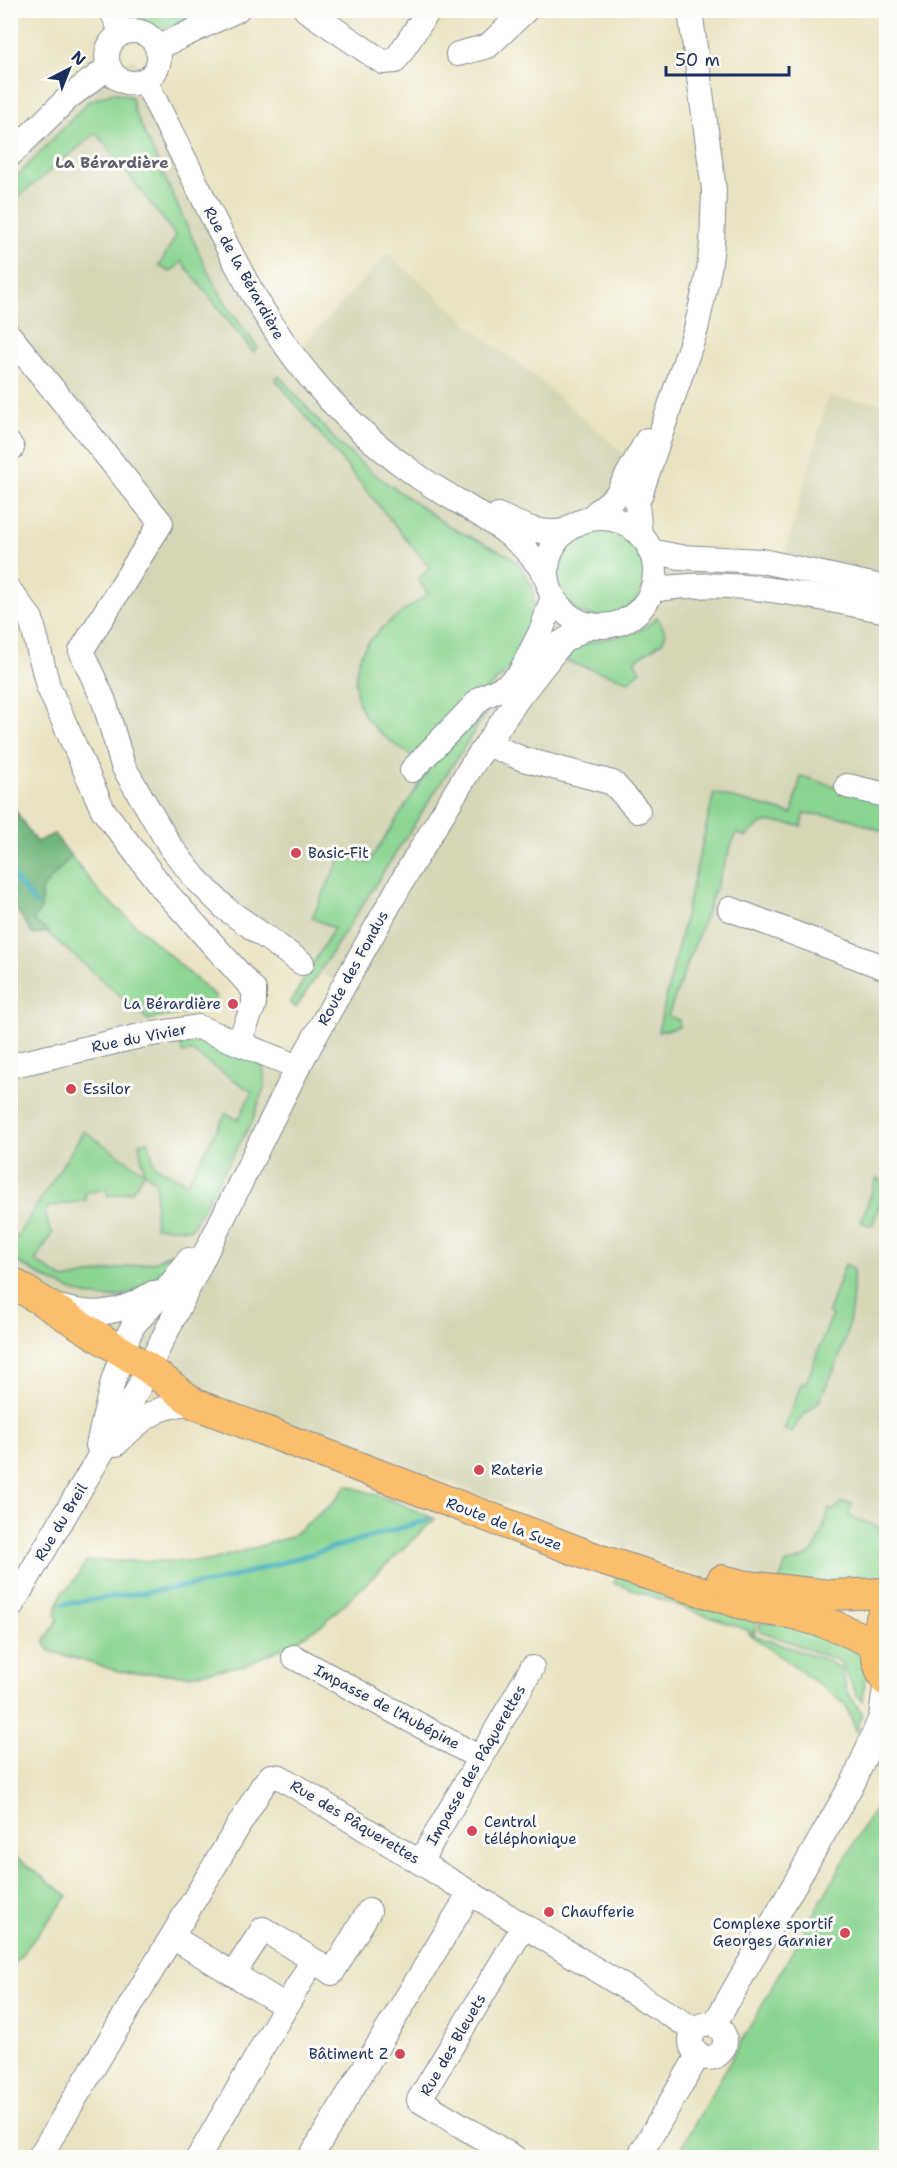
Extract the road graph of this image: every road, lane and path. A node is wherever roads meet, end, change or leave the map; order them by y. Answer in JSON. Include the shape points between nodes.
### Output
{"nodes":[{"id":1,"x":111,"y":10,"type":"edge"},
{"id":2,"x":237,"y":10,"type":"edge"},
{"id":3,"x":306,"y":10,"type":"edge"},
{"id":4,"x":429,"y":10,"type":"edge"},
{"id":5,"x":526,"y":10,"type":"edge"},
{"id":6,"x":690,"y":10,"type":"edge"},
{"id":7,"x":122,"y":33,"type":"junction"},
{"id":8,"x":157,"y":48,"type":"junction"},
{"id":9,"x":458,"y":54,"type":"dead end"},
{"id":10,"x":109,"y":67,"type":"junction"},
{"id":11,"x":145,"y":80,"type":"junction"},
{"id":12,"x":10,"y":155,"type":"edge"},
{"id":13,"x":10,"y":336,"type":"edge"},
{"id":14,"x":678,"y":382,"type":"junction"},
{"id":15,"x":433,"y":486,"type":"junction"},
{"id":16,"x":589,"y":519,"type":"junction"},
{"id":17,"x":567,"y":530,"type":"junction"},
{"id":18,"x":645,"y":543,"type":"junction"},
{"id":19,"x":550,"y":588,"type":"junction"},
{"id":20,"x":886,"y":588,"type":"edge"},
{"id":21,"x":652,"y":590,"type":"junction"},
{"id":22,"x":10,"y":591,"type":"edge"},
{"id":23,"x":886,"y":611,"type":"edge"},
{"id":24,"x":590,"y":625,"type":"junction"},
{"id":25,"x":520,"y":674,"type":"junction"},
{"id":26,"x":487,"y":744,"type":"junction"},
{"id":27,"x":471,"y":766,"type":"junction"},
{"id":28,"x":412,"y":770,"type":"dead end"},
{"id":29,"x":848,"y":786,"type":"dead end"},
{"id":30,"x":886,"y":795,"type":"edge"},
{"id":31,"x":638,"y":811,"type":"dead end"},
{"id":32,"x":730,"y":909,"type":"dead end"},
{"id":33,"x":302,"y":963,"type":"dead end"},
{"id":34,"x":886,"y":968,"type":"edge"},
{"id":35,"x":239,"y":1042,"type":"junction"},
{"id":36,"x":10,"y":1066,"type":"edge"},
{"id":37,"x":298,"y":1067,"type":"junction"},
{"id":38,"x":243,"y":1174,"type":"junction"},
{"id":39,"x":179,"y":1274,"type":"junction"},
{"id":40,"x":10,"y":1281,"type":"edge"},
{"id":41,"x":38,"y":1300,"type":"junction"},
{"id":42,"x":120,"y":1353,"type":"junction"},
{"id":43,"x":148,"y":1368,"type":"junction"},
{"id":44,"x":195,"y":1404,"type":"junction"},
{"id":45,"x":93,"y":1467,"type":"junction"},
{"id":46,"x":886,"y":1593,"type":"edge"},
{"id":47,"x":10,"y":1608,"type":"edge"},
{"id":48,"x":886,"y":1609,"type":"edge"},
{"id":49,"x":875,"y":1644,"type":"junction"},
{"id":50,"x":294,"y":1657,"type":"dead end"},
{"id":51,"x":532,"y":1668,"type":"dead end"},
{"id":52,"x":886,"y":1680,"type":"edge"},
{"id":53,"x":886,"y":1742,"type":"edge"},
{"id":54,"x":480,"y":1758,"type":"junction"},
{"id":55,"x":855,"y":1779,"type":"junction"},
{"id":56,"x":420,"y":1862,"type":"junction"},
{"id":57,"x":470,"y":1893,"type":"junction"},
{"id":58,"x":369,"y":1911,"type":"dead end"},
{"id":59,"x":524,"y":1926,"type":"junction"},
{"id":60,"x":172,"y":1937,"type":"junction"},
{"id":61,"x":313,"y":1960,"type":"junction"},
{"id":62,"x":234,"y":1973,"type":"junction"},
{"id":63,"x":286,"y":2006,"type":"junction"},
{"id":64,"x":705,"y":2028,"type":"junction"},
{"id":65,"x":39,"y":2157,"type":"edge"},
{"id":66,"x":198,"y":2157,"type":"edge"},
{"id":67,"x":310,"y":2157,"type":"edge"},
{"id":68,"x":515,"y":2157,"type":"edge"},
{"id":69,"x":638,"y":2157,"type":"edge"}],
"edges":[{"from":1,"to":7,"type":"street"},
{"from":2,"to":8,"type":"street"},
{"from":3,"to":4,"type":"street","via":[[389,63],[395,61]]},
{"from":5,"to":9,"type":"street","via":[[488,46]]},
{"from":6,"to":14,"type":"street","via":[[714,207],[704,299]]},
{"from":7,"to":8,"type":"street","via":[[147,35]]},
{"from":7,"to":10,"type":"street","via":[[107,51]]},
{"from":8,"to":11,"type":"street","via":[[158,65]]},
{"from":10,"to":11,"type":"street","via":[[126,82]]},
{"from":10,"to":12,"type":"street","via":[[69,97]]},
{"from":11,"to":15,"type":"street","name":"Rue de la Bérardière","via":[[238,269],[286,349],[330,401],[367,436]]},
{"from":13,"to":33,"type":"street","via":[[160,523],[81,651],[104,701],[123,766],[170,846],[195,878],[226,909]]},
{"from":14,"to":16,"type":"street","via":[[616,496]]},
{"from":14,"to":18,"type":"street","via":[[637,504]]},
{"from":15,"to":17,"type":"street","name":"Rue de la Bérardière","via":[[526,527],[551,533]]},
{"from":15,"to":19,"type":"street","name":"Rue de la Bérardière","via":[[519,542],[538,561]]},
{"from":16,"to":17,"type":"street"},
{"from":16,"to":18,"type":"street","via":[[616,520]]},
{"from":17,"to":19,"type":"street","via":[[550,553]]},
{"from":18,"to":20,"type":"street","via":[[680,557],[762,561]]},
{"from":18,"to":21,"type":"street","via":[[655,570]]},
{"from":19,"to":24,"type":"street","via":[[572,617]]},
{"from":19,"to":25,"type":"street","name":"Route des Fondus","via":[[542,629]]},
{"from":21,"to":23,"type":"street","via":[[739,586]]},
{"from":21,"to":24,"type":"street","via":[[643,606],[627,619],[607,626]]},
{"from":22,"to":35,"type":"street","via":[[31,619],[48,686],[103,810],[164,890],[254,990],[254,1004]]},
{"from":24,"to":26,"type":"street","name":"Route des Fondus","via":[[552,653]]},
{"from":25,"to":27,"type":"street","name":"Route des Fondus"},
{"from":25,"to":28,"type":"street","via":[[481,698]]},
{"from":26,"to":27,"type":"street","name":"Route des Fondus"},
{"from":26,"to":31,"type":"street","via":[[523,759],[613,783]]},
{"from":27,"to":37,"type":"street","name":"Route des Fondus"},
{"from":29,"to":30,"type":"street"},
{"from":32,"to":34,"type":"street"},
{"from":35,"to":36,"type":"street","name":"Rue du Vivier","via":[[198,1027]]},
{"from":35,"to":37,"type":"street","name":"Rue du Vivier"},
{"from":37,"to":38,"type":"street","name":"Route des Fondus"},
{"from":38,"to":39,"type":"street","name":"Route des Fondus"},
{"from":38,"to":43,"type":"street","name":"Route des Fondus"},
{"from":39,"to":41,"type":"street","name":"Route des Fondus","via":[[117,1312],[77,1312]]},
{"from":39,"to":42,"type":"street","name":"Route des Fondus","via":[[134,1324]]},
{"from":40,"to":41,"type":"main road","name":"Route de la Suze"},
{"from":41,"to":42,"type":"main road","name":"Route de la Suze"},
{"from":42,"to":43,"type":"main road","name":"Route de la Suze"},
{"from":42,"to":45,"type":"street","name":"Rue du Breil"},
{"from":43,"to":44,"type":"main road","name":"Route de la Suze"},
{"from":43,"to":45,"type":"street","name":"Rue du Breil"},
{"from":43,"to":46,"type":"main road","name":"Route de la Suze","via":[[678,1569],[747,1586],[797,1593]]},
{"from":44,"to":45,"type":"street","name":"Rue du Breil","via":[[180,1403],[145,1417]]},
{"from":44,"to":49,"type":"main road","name":"Route de la Suze","via":[[598,1559],[758,1609],[835,1626]]},
{"from":45,"to":47,"type":"street","name":"Rue du Breil"},
{"from":48,"to":49,"type":"main road"},
{"from":49,"to":52,"type":"main road"},
{"from":50,"to":54,"type":"street","name":"Impasse de l'Aubépine"},
{"from":51,"to":54,"type":"street","name":"Impasse des Pâquerettes"},
{"from":52,"to":55,"type":"street","via":[[881,1717]]},
{"from":53,"to":55,"type":"street"},
{"from":54,"to":56,"type":"street","name":"Impasse des Pâquerettes"},
{"from":55,"to":64,"type":"street"},
{"from":56,"to":57,"type":"street","name":"Rue des Pâquerettes"},
{"from":56,"to":60,"type":"street","name":"Rue des Pâquerettes","via":[[280,1777],[271,1776]]},
{"from":57,"to":59,"type":"street","name":"Rue des Pâquerettes"},
{"from":57,"to":67,"type":"street"},
{"from":58,"to":61,"type":"street","via":[[332,1973]]},
{"from":59,"to":64,"type":"street","name":"Rue des Pâquerettes"},
{"from":59,"to":68,"type":"street","name":"Rue des Bleuets","via":[[419,2100]]},
{"from":60,"to":62,"type":"street"},
{"from":60,"to":65,"type":"street","name":"Rue des Pâquerettes"},
{"from":61,"to":62,"type":"street","via":[[263,1929]]},
{"from":61,"to":63,"type":"street"},
{"from":62,"to":63,"type":"street"},
{"from":63,"to":66,"type":"street"},
{"from":64,"to":69,"type":"street","via":[[692,2043],[699,2054]]}]}
